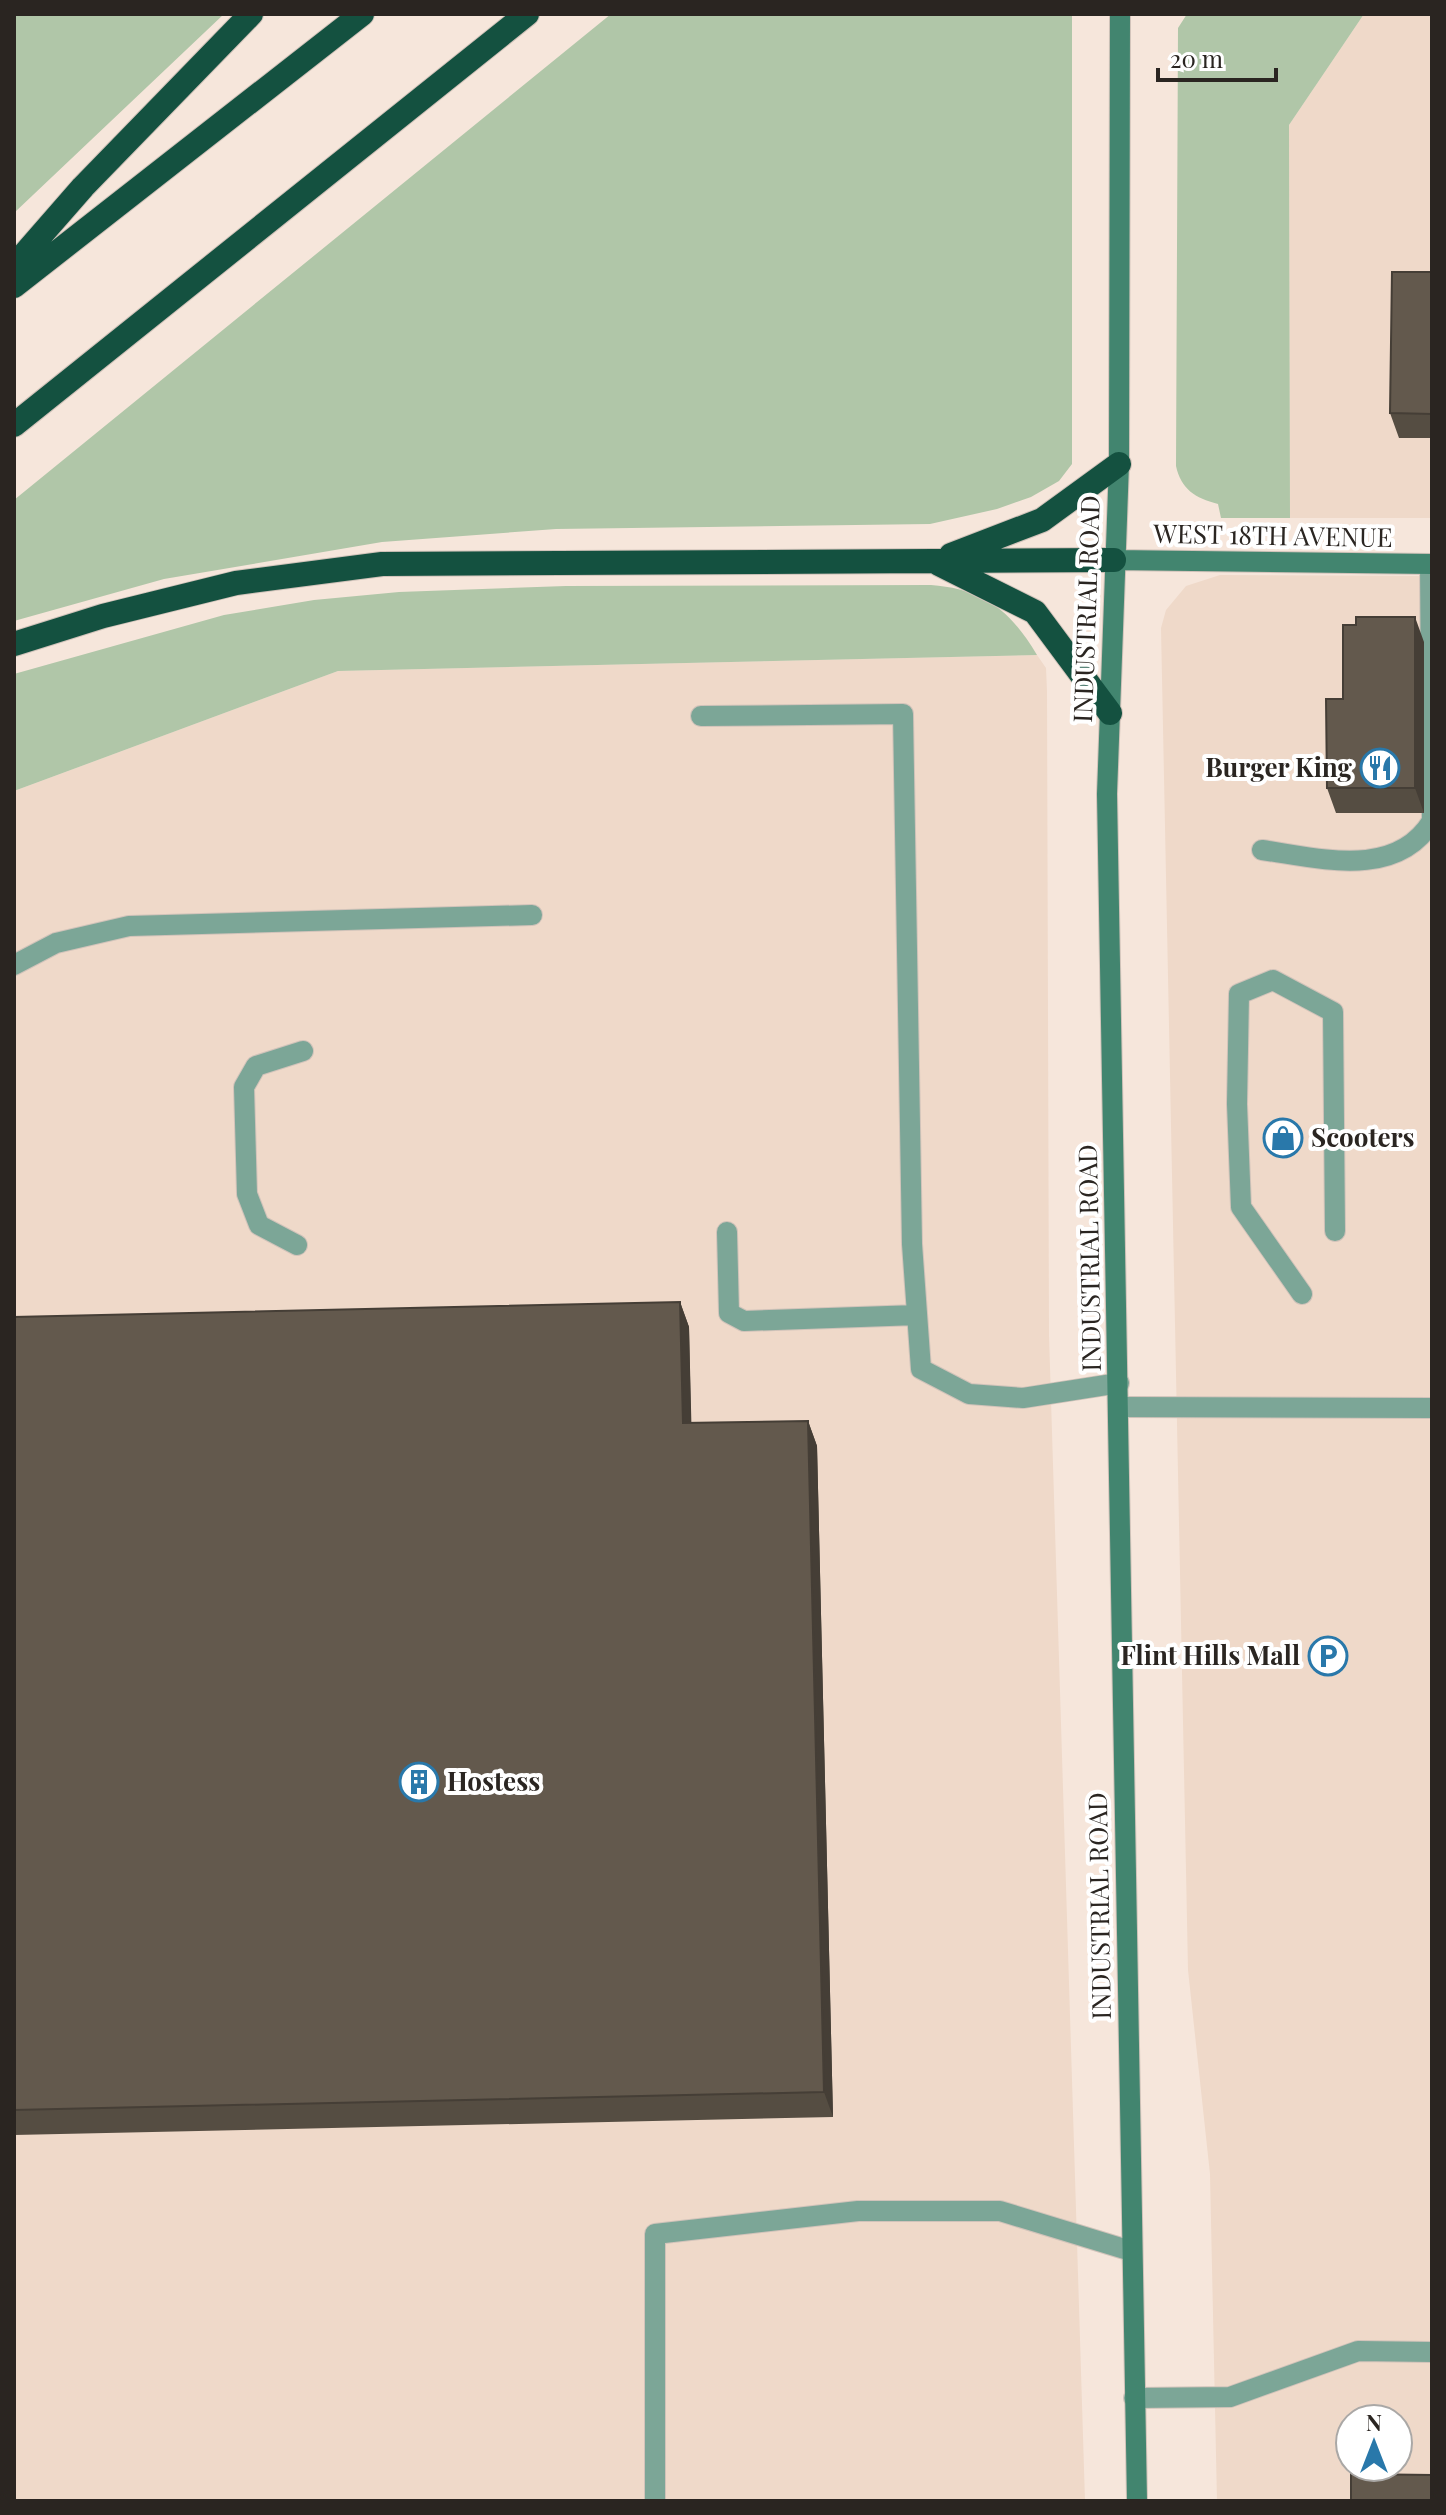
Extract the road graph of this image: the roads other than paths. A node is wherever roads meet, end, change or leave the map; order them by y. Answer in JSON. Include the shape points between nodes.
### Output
{"nodes":[{"id":1,"x":251,"y":14,"type":"edge"},
{"id":2,"x":362,"y":14,"type":"edge"},
{"id":3,"x":527,"y":14,"type":"edge"},
{"id":4,"x":1120,"y":14,"type":"edge"},
{"id":5,"x":14,"y":266,"type":"edge"},
{"id":6,"x":14,"y":286,"type":"edge"},
{"id":7,"x":14,"y":425,"type":"edge"},
{"id":8,"x":1119,"y":464,"type":"junction"},
{"id":9,"x":1114,"y":560,"type":"junction"},
{"id":10,"x":933,"y":561,"type":"junction"},
{"id":11,"x":1431,"y":564,"type":"edge"},
{"id":12,"x":14,"y":644,"type":"edge"},
{"id":13,"x":1110,"y":713,"type":"junction"},
{"id":14,"x":701,"y":716,"type":"dead end"},
{"id":15,"x":1262,"y":850,"type":"dead end"},
{"id":16,"x":532,"y":915,"type":"dead end"},
{"id":17,"x":14,"y":965,"type":"edge"},
{"id":18,"x":303,"y":1051,"type":"dead end"},
{"id":19,"x":1335,"y":1231,"type":"dead end"},
{"id":20,"x":727,"y":1232,"type":"dead end"},
{"id":21,"x":297,"y":1245,"type":"dead end"},
{"id":22,"x":1302,"y":1294,"type":"dead end"},
{"id":23,"x":917,"y":1315,"type":"junction"},
{"id":24,"x":1119,"y":1383,"type":"junction"},
{"id":25,"x":1118,"y":1407,"type":"junction"},
{"id":26,"x":1432,"y":1408,"type":"edge"},
{"id":27,"x":1131,"y":2251,"type":"junction"},
{"id":28,"x":1432,"y":2352,"type":"edge"},
{"id":29,"x":1134,"y":2398,"type":"junction"},
{"id":30,"x":655,"y":2501,"type":"edge"},
{"id":31,"x":1137,"y":2501,"type":"edge"}],
"edges":[{"from":1,"to":5,"type":"highway"},
{"from":2,"to":6,"type":"highway"},
{"from":3,"to":7,"type":"highway"},
{"from":4,"to":8,"type":"main road","name":"INDUSTRIAL ROAD"},
{"from":8,"to":9,"type":"main road","name":"INDUSTRIAL ROAD"},
{"from":8,"to":10,"type":"highway","via":[[1042,520]]},
{"from":9,"to":10,"type":"highway"},
{"from":9,"to":11,"type":"main road","name":"WEST 18TH AVENUE"},
{"from":9,"to":13,"type":"main road","name":"INDUSTRIAL ROAD"},
{"from":10,"to":12,"type":"highway","via":[[382,564],[236,583]]},
{"from":10,"to":13,"type":"highway","via":[[1035,612]]},
{"from":11,"to":15,"type":"lane","via":[[1432,821],[1406,851],[1385,859],[1331,860]]},
{"from":13,"to":24,"type":"main road","name":"INDUSTRIAL ROAD","via":[[1107,794]]},
{"from":14,"to":23,"type":"lane","via":[[903,714]]},
{"from":16,"to":17,"type":"lane","via":[[129,926],[56,943]]},
{"from":18,"to":21,"type":"lane","via":[[256,1066],[244,1087],[247,1194],[259,1225]]},
{"from":19,"to":22,"type":"lane","via":[[1333,1012],[1273,980],[1239,994],[1241,1207]]},
{"from":20,"to":23,"type":"lane","via":[[729,1313],[744,1321]]},
{"from":23,"to":24,"type":"lane","via":[[921,1369],[969,1394],[1023,1398]]},
{"from":24,"to":25,"type":"main road","name":"INDUSTRIAL ROAD"},
{"from":25,"to":26,"type":"lane"},
{"from":25,"to":27,"type":"main road","name":"INDUSTRIAL ROAD"},
{"from":27,"to":29,"type":"main road","name":"INDUSTRIAL ROAD"},
{"from":27,"to":30,"type":"lane","via":[[1000,2211],[858,2211],[655,2234]]},
{"from":28,"to":29,"type":"lane","via":[[1358,2351],[1230,2397]]},
{"from":29,"to":31,"type":"main road","name":"INDUSTRIAL ROAD"}]}
